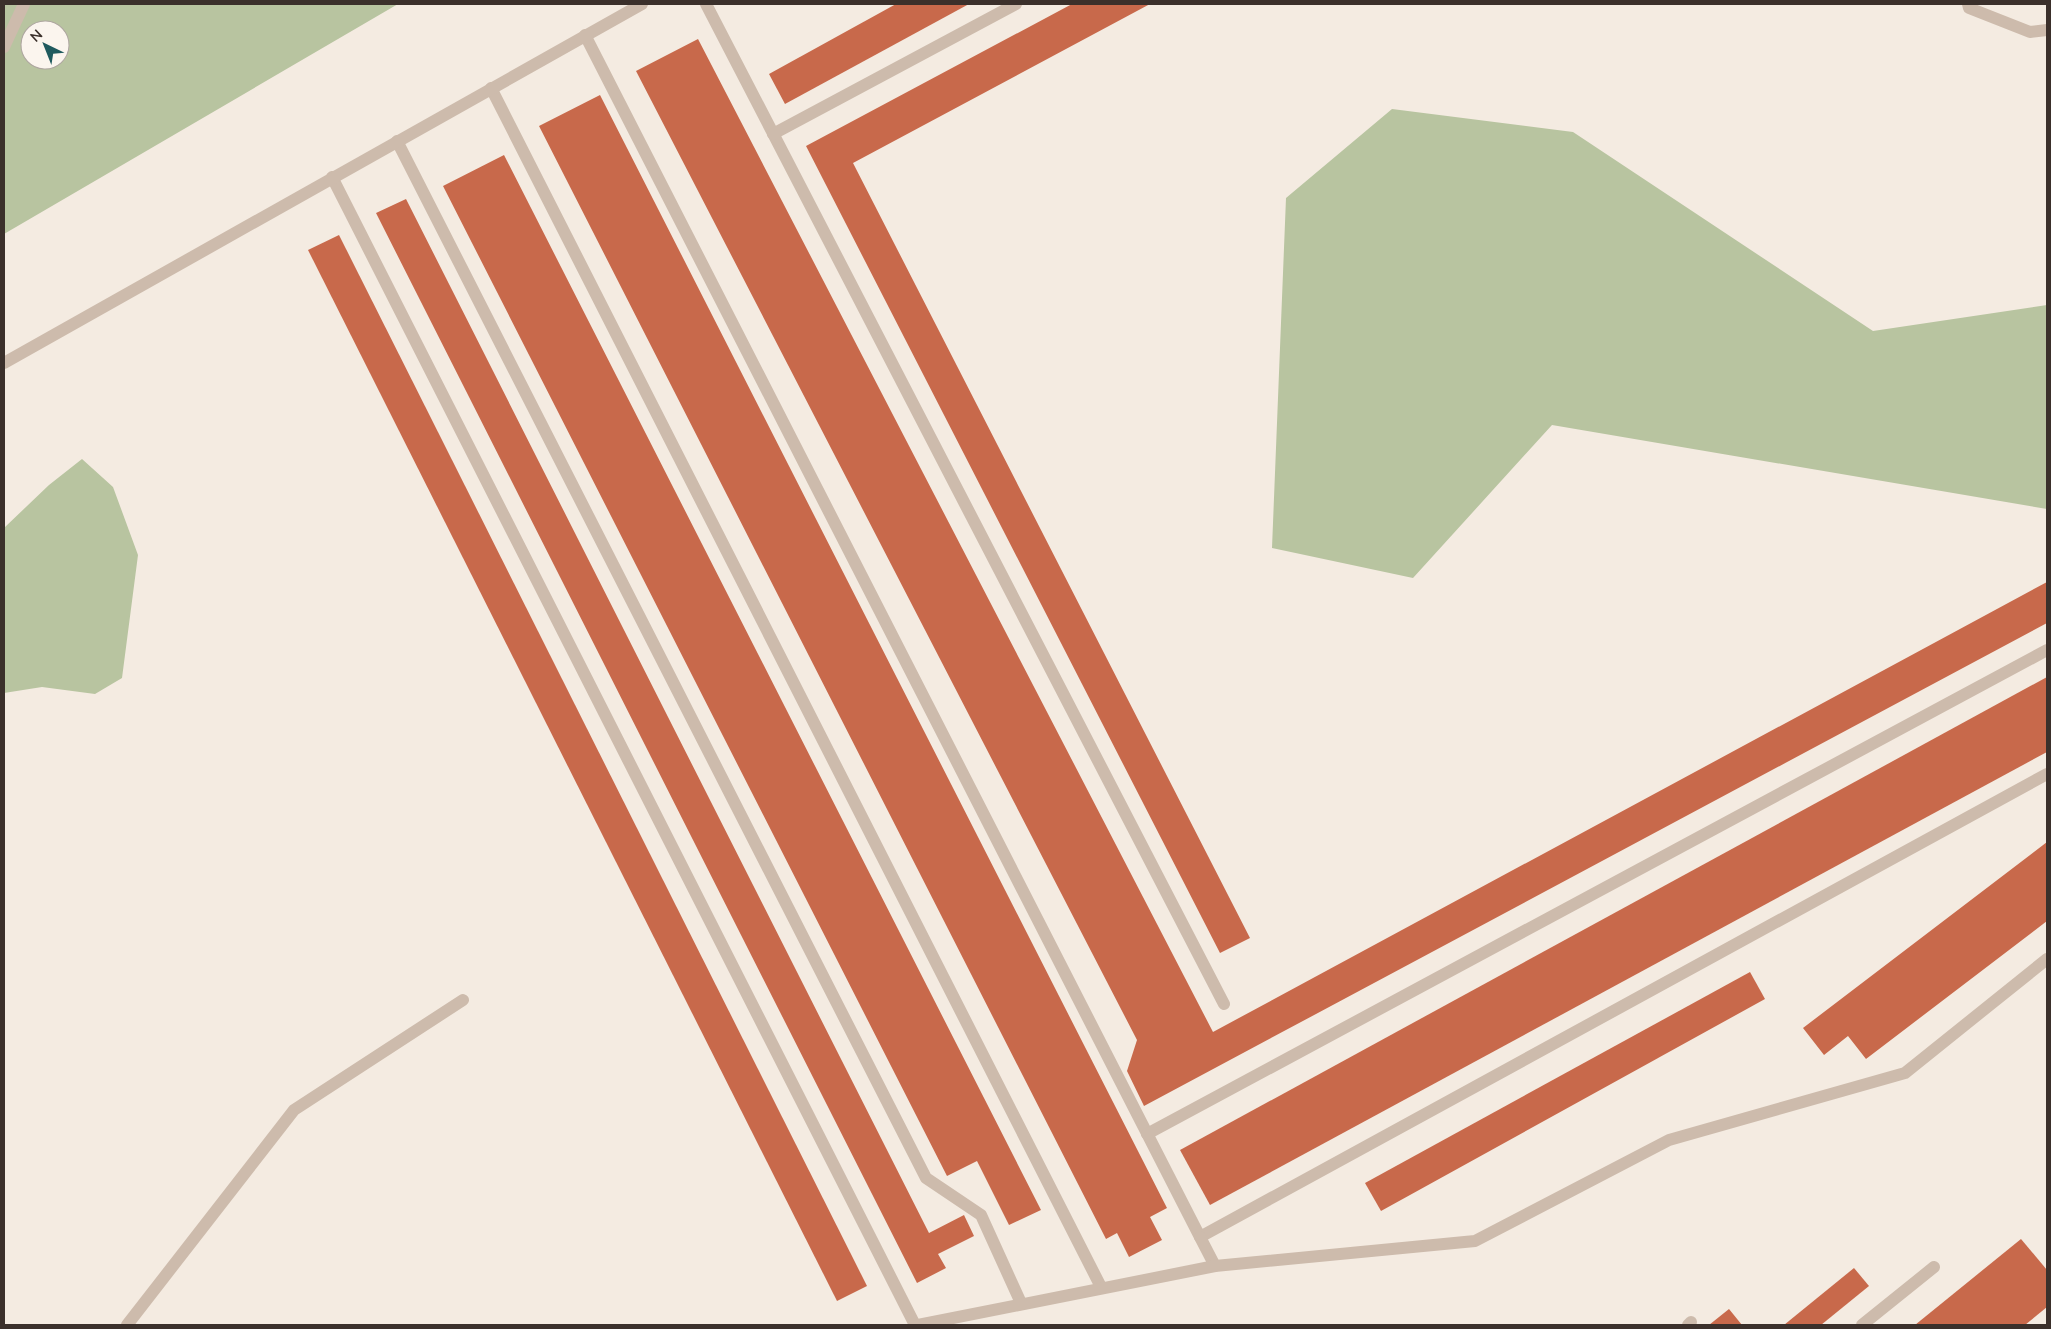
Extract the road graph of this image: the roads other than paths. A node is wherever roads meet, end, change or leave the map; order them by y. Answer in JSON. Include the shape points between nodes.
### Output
{"nodes":[{"id":1,"x":24,"y":4,"type":"edge"},
{"id":2,"x":642,"y":4,"type":"edge"},
{"id":3,"x":706,"y":4,"type":"edge"},
{"id":4,"x":1016,"y":4,"type":"edge"},
{"id":5,"x":1968,"y":4,"type":"edge"},
{"id":6,"x":2047,"y":30,"type":"edge"},
{"id":7,"x":585,"y":35,"type":"junction"},
{"id":8,"x":4,"y":47,"type":"edge"},
{"id":9,"x":491,"y":88,"type":"junction"},
{"id":10,"x":772,"y":134,"type":"junction"},
{"id":11,"x":397,"y":140,"type":"junction"},
{"id":12,"x":332,"y":177,"type":"junction"},
{"id":13,"x":4,"y":363,"type":"edge"},
{"id":14,"x":2047,"y":650,"type":"edge"},
{"id":15,"x":2047,"y":774,"type":"edge"},
{"id":16,"x":2047,"y":959,"type":"edge"},
{"id":17,"x":463,"y":1000,"type":"dead end"},
{"id":18,"x":1224,"y":1004,"type":"dead end"},
{"id":19,"x":1147,"y":1134,"type":"junction"},
{"id":20,"x":1200,"y":1238,"type":"junction"},
{"id":21,"x":1216,"y":1266,"type":"junction"},
{"id":22,"x":1934,"y":1267,"type":"dead end"},
{"id":23,"x":1101,"y":1288,"type":"junction"},
{"id":24,"x":1021,"y":1304,"type":"junction"},
{"id":25,"x":127,"y":1325,"type":"edge"},
{"id":26,"x":916,"y":1325,"type":"edge"},
{"id":27,"x":1862,"y":1325,"type":"edge"}],
"edges":[{"from":1,"to":8,"type":"street"},
{"from":2,"to":7,"type":"street"},
{"from":3,"to":10,"type":"street"},
{"from":4,"to":10,"type":"street"},
{"from":5,"to":6,"type":"street","via":[[1968,8],[2030,32]]},
{"from":7,"to":9,"type":"street"},
{"from":7,"to":19,"type":"street"},
{"from":9,"to":11,"type":"street"},
{"from":9,"to":23,"type":"street"},
{"from":10,"to":18,"type":"street"},
{"from":11,"to":12,"type":"street"},
{"from":11,"to":24,"type":"street","via":[[926,1178],[981,1215]]},
{"from":12,"to":13,"type":"street"},
{"from":12,"to":26,"type":"street"},
{"from":14,"to":19,"type":"street"},
{"from":15,"to":20,"type":"street"},
{"from":16,"to":21,"type":"street","via":[[1905,1073],[1669,1140],[1475,1241]]},
{"from":17,"to":25,"type":"street","via":[[294,1110]]},
{"from":19,"to":20,"type":"street"},
{"from":20,"to":21,"type":"street"},
{"from":21,"to":23,"type":"street"},
{"from":22,"to":27,"type":"street"},
{"from":23,"to":24,"type":"street"},
{"from":24,"to":26,"type":"street"}]}
